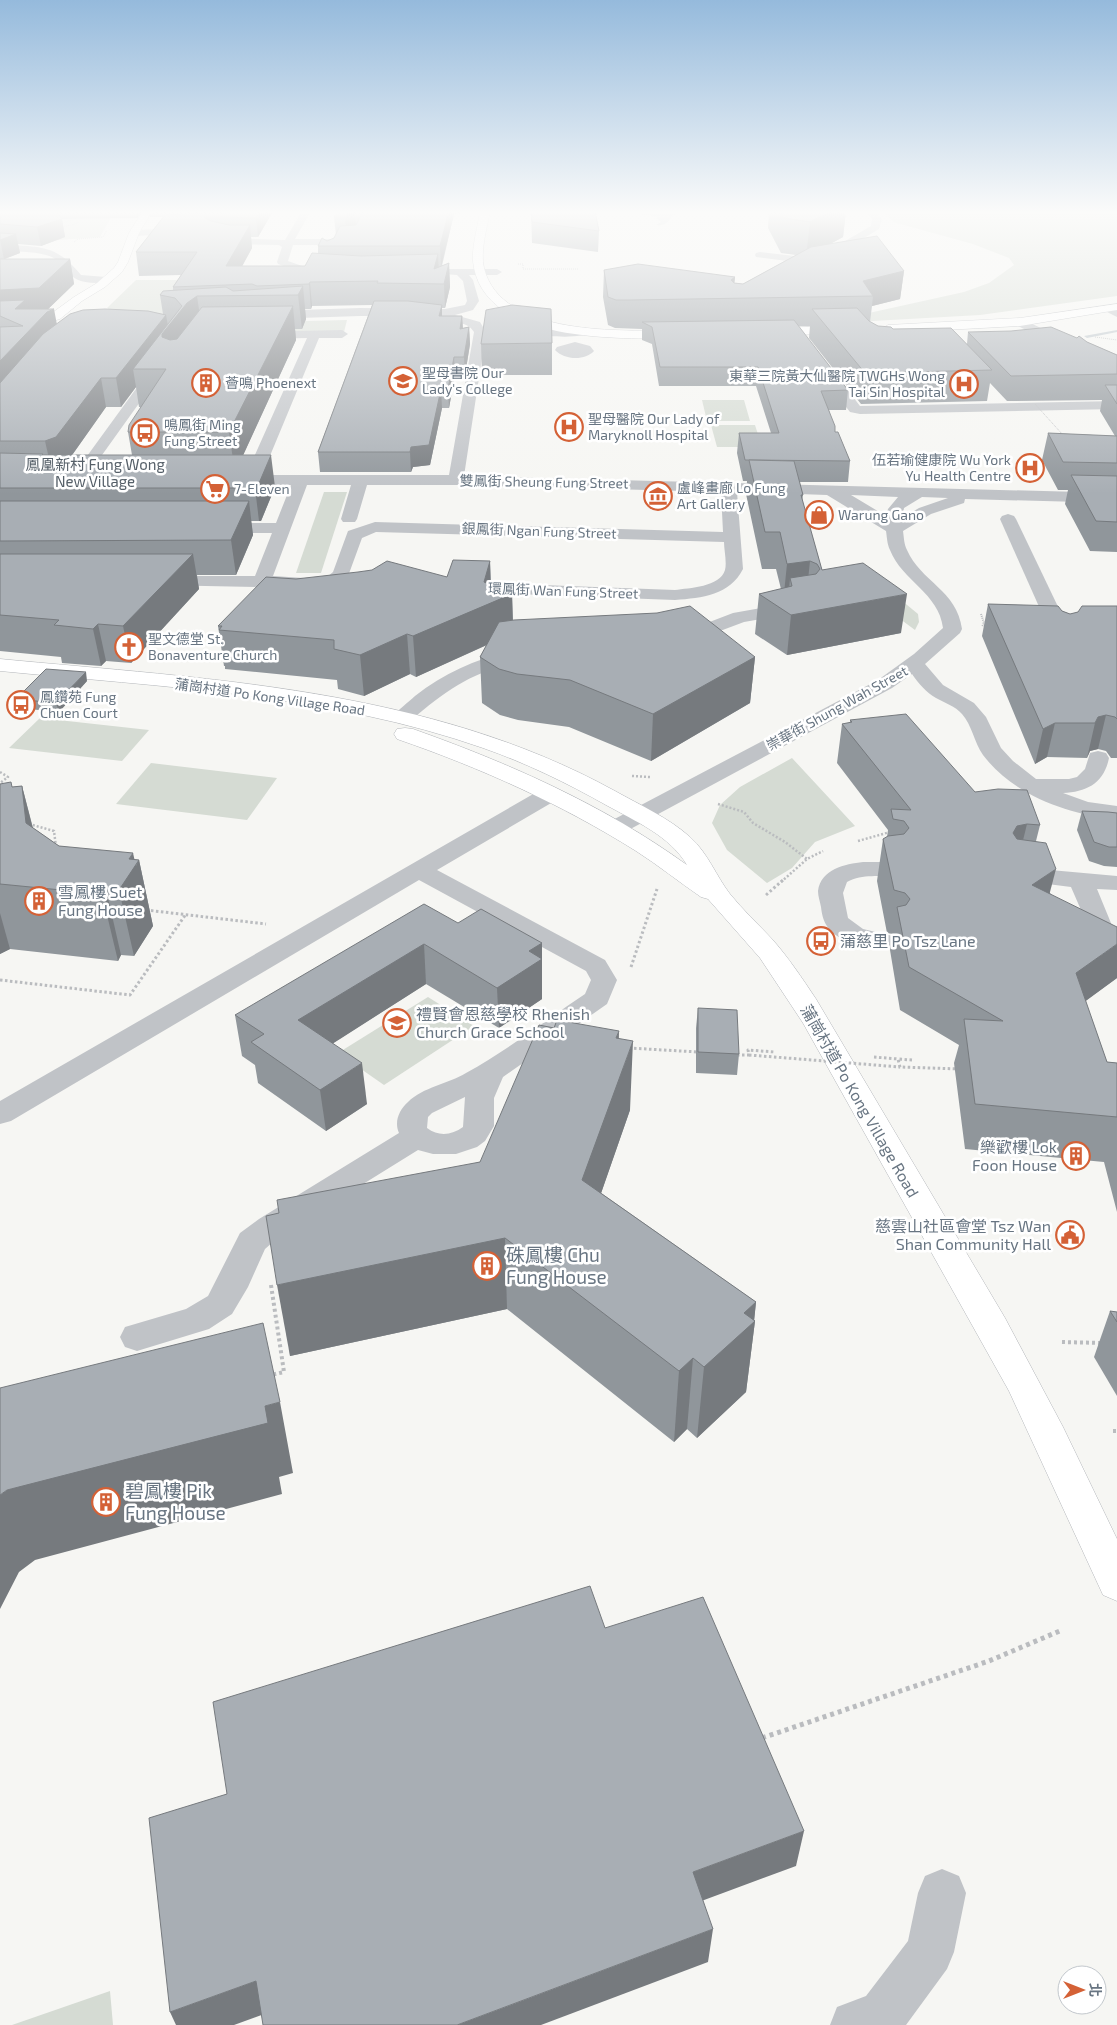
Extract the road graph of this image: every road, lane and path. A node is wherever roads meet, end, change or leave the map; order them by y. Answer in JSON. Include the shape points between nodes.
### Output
{"nodes":[{"id":1,"x":70,"y":306,"type":"edge"},
{"id":2,"x":470,"y":306,"type":"edge"},
{"id":3,"x":503,"y":306,"type":"edge"},
{"id":4,"x":1115,"y":310,"type":"edge"},
{"id":5,"x":419,"y":313,"type":"junction"},
{"id":6,"x":261,"y":316,"type":"edge"},
{"id":7,"x":40,"y":320,"type":"junction"},
{"id":8,"x":68,"y":321,"type":"joint"},
{"id":9,"x":0,"y":322,"type":"edge"},
{"id":10,"x":1020,"y":322,"type":"junction"},
{"id":11,"x":0,"y":328,"type":"edge"},
{"id":12,"x":505,"y":328,"type":"edge"},
{"id":13,"x":897,"y":329,"type":"junction"},
{"id":14,"x":873,"y":330,"type":"edge"},
{"id":15,"x":795,"y":331,"type":"junction"},
{"id":16,"x":757,"y":332,"type":"edge"},
{"id":17,"x":858,"y":332,"type":"edge"},
{"id":18,"x":315,"y":334,"type":"junction"},
{"id":19,"x":342,"y":334,"type":"dead end"},
{"id":20,"x":691,"y":334,"type":"edge"},
{"id":21,"x":251,"y":335,"type":"edge"},
{"id":22,"x":578,"y":337,"type":"junction"},
{"id":23,"x":1095,"y":337,"type":"dead end"},
{"id":24,"x":906,"y":339,"type":"edge"},
{"id":25,"x":1117,"y":340,"type":"edge"},
{"id":26,"x":805,"y":344,"type":"edge"},
{"id":27,"x":1077,"y":350,"type":"edge"},
{"id":28,"x":167,"y":357,"type":"edge"},
{"id":29,"x":816,"y":358,"type":"edge"},
{"id":30,"x":989,"y":393,"type":"dead end"},
{"id":31,"x":1035,"y":404,"type":"edge"},
{"id":32,"x":1117,"y":405,"type":"edge"},
{"id":33,"x":1002,"y":407,"type":"junction"},
{"id":34,"x":873,"y":410,"type":"junction"},
{"id":35,"x":882,"y":423,"type":"dead end"},
{"id":36,"x":1066,"y":438,"type":"edge"},
{"id":37,"x":112,"y":460,"type":"edge"},
{"id":38,"x":46,"y":479,"type":"junction"},
{"id":39,"x":97,"y":479,"type":"edge"},
{"id":40,"x":224,"y":480,"type":"edge"},
{"id":41,"x":252,"y":480,"type":"junction"},
{"id":42,"x":456,"y":480,"type":"junction"},
{"id":43,"x":299,"y":484,"type":"dead end"},
{"id":44,"x":359,"y":484,"type":"dead end"},
{"id":45,"x":729,"y":487,"type":"junction"},
{"id":46,"x":829,"y":490,"type":"junction"},
{"id":47,"x":919,"y":494,"type":"junction"},
{"id":48,"x":984,"y":495,"type":"junction"},
{"id":49,"x":1117,"y":498,"type":"edge"},
{"id":50,"x":349,"y":519,"type":"dead end"},
{"id":51,"x":1008,"y":519,"type":"dead end"},
{"id":52,"x":282,"y":527,"type":"junction"},
{"id":53,"x":198,"y":528,"type":"edge"},
{"id":54,"x":895,"y":529,"type":"junction"},
{"id":55,"x":731,"y":537,"type":"junction"},
{"id":56,"x":147,"y":581,"type":"edge"},
{"id":57,"x":262,"y":582,"type":"junction"},
{"id":58,"x":330,"y":582,"type":"junction"},
{"id":59,"x":360,"y":583,"type":"edge"},
{"id":60,"x":448,"y":587,"type":"edge"},
{"id":61,"x":805,"y":607,"type":"edge"},
{"id":62,"x":1063,"y":638,"type":"edge"},
{"id":63,"x":664,"y":645,"type":"edge"},
{"id":64,"x":533,"y":653,"type":"edge"},
{"id":65,"x":915,"y":664,"type":"junction"},
{"id":66,"x":0,"y":665,"type":"edge"},
{"id":67,"x":0,"y":680,"type":"edge"},
{"id":68,"x":885,"y":684,"type":"junction"},
{"id":69,"x":938,"y":691,"type":"junction"},
{"id":70,"x":403,"y":717,"type":"junction"},
{"id":71,"x":1098,"y":758,"type":"dead end"},
{"id":72,"x":0,"y":772,"type":"edge"},
{"id":73,"x":0,"y":783,"type":"edge"},
{"id":74,"x":1026,"y":783,"type":"junction"},
{"id":75,"x":550,"y":794,"type":"junction"},
{"id":76,"x":720,"y":804,"type":"dead end"},
{"id":77,"x":1117,"y":813,"type":"edge"},
{"id":78,"x":641,"y":814,"type":"junction"},
{"id":79,"x":27,"y":824,"type":"edge"},
{"id":80,"x":615,"y":828,"type":"junction"},
{"id":81,"x":894,"y":831,"type":"edge"},
{"id":82,"x":849,"y":844,"type":"dead end"},
{"id":83,"x":56,"y":849,"type":"edge"},
{"id":84,"x":831,"y":849,"type":"dead end"},
{"id":85,"x":807,"y":859,"type":"junction"},
{"id":86,"x":888,"y":869,"type":"edge"},
{"id":87,"x":420,"y":871,"type":"junction"},
{"id":88,"x":1017,"y":874,"type":"edge"},
{"id":89,"x":1081,"y":881,"type":"junction"},
{"id":90,"x":1117,"y":883,"type":"edge"},
{"id":91,"x":658,"y":887,"type":"dead end"},
{"id":92,"x":766,"y":895,"type":"dead end"},
{"id":93,"x":721,"y":900,"type":"junction"},
{"id":94,"x":138,"y":909,"type":"dead end"},
{"id":95,"x":186,"y":914,"type":"junction"},
{"id":96,"x":1100,"y":928,"type":"edge"},
{"id":97,"x":319,"y":930,"type":"junction"},
{"id":98,"x":888,"y":942,"type":"dead end"},
{"id":99,"x":630,"y":972,"type":"dead end"},
{"id":100,"x":0,"y":980,"type":"edge"},
{"id":101,"x":624,"y":1048,"type":"edge"},
{"id":102,"x":701,"y":1052,"type":"edge"},
{"id":103,"x":775,"y":1052,"type":"dead end"},
{"id":104,"x":729,"y":1054,"type":"edge"},
{"id":105,"x":749,"y":1055,"type":"junction"},
{"id":106,"x":882,"y":1058,"type":"dead end"},
{"id":107,"x":898,"y":1059,"type":"junction"},
{"id":108,"x":912,"y":1060,"type":"dead end"},
{"id":109,"x":900,"y":1067,"type":"junction"},
{"id":110,"x":960,"y":1069,"type":"dead end"},
{"id":111,"x":492,"y":1071,"type":"junction"},
{"id":112,"x":0,"y":1114,"type":"edge"},
{"id":113,"x":416,"y":1136,"type":"junction"},
{"id":114,"x":269,"y":1274,"type":"edge"},
{"id":115,"x":137,"y":1337,"type":"dead end"},
{"id":116,"x":1062,"y":1342,"type":"dead end"},
{"id":117,"x":1108,"y":1343,"type":"dead end"},
{"id":118,"x":264,"y":1377,"type":"edge"},
{"id":119,"x":1117,"y":1582,"type":"edge"},
{"id":120,"x":1062,"y":1630,"type":"dead end"},
{"id":121,"x":754,"y":1741,"type":"edge"},
{"id":122,"x":942,"y":1893,"type":"dead end"},
{"id":123,"x":855,"y":2025,"type":"edge"}],
"edges":[{"from":1,"to":7,"type":"main road","via":[[60,314]]},
{"from":2,"to":5,"type":"street","via":[[455,312]]},
{"from":3,"to":22,"type":"main road","via":[[528,319]]},
{"from":4,"to":10,"type":"main road"},
{"from":5,"to":6,"type":"street"},
{"from":5,"to":42,"type":"street","via":[[461,319],[486,330]]},
{"from":7,"to":8,"type":"street"},
{"from":7,"to":9,"type":"main road"},
{"from":8,"to":11,"type":"main road"},
{"from":10,"to":13,"type":"main road","via":[[946,332]]},
{"from":10,"to":27,"type":"street"},
{"from":12,"to":22,"type":"street"},
{"from":13,"to":14,"type":"main road"},
{"from":13,"to":24,"type":"street"},
{"from":15,"to":16,"type":"main road"},
{"from":15,"to":17,"type":"main road"},
{"from":15,"to":26,"type":"street"},
{"from":18,"to":19,"type":"street"},
{"from":18,"to":21,"type":"street"},
{"from":18,"to":41,"type":"street"},
{"from":20,"to":22,"type":"main road"},
{"from":23,"to":25,"type":"path"},
{"from":28,"to":38,"type":"street","via":[[88,466]]},
{"from":29,"to":34,"type":"street","via":[[854,409]]},
{"from":30,"to":33,"type":"street"},
{"from":31,"to":36,"type":"path","bridge":true},
{"from":32,"to":33,"type":"street"},
{"from":33,"to":34,"type":"street"},
{"from":34,"to":35,"type":"street"},
{"from":37,"to":38,"type":"street","via":[[82,474]]},
{"from":38,"to":39,"type":"street"},
{"from":40,"to":41,"type":"street","name":"雙鳳街 Sheung Fung Street"},
{"from":41,"to":42,"type":"street","name":"雙鳳街 Sheung Fung Street"},
{"from":42,"to":45,"type":"street","name":"雙鳳街 Sheung Fung Street"},
{"from":43,"to":52,"type":"street"},
{"from":44,"to":50,"type":"street"},
{"from":45,"to":46,"type":"street","name":"雙鳳街 Sheung Fung Street"},
{"from":45,"to":55,"type":"street","name":"環鳳街 Wan Fung Street"},
{"from":46,"to":47,"type":"street","name":"雙鳳街 Sheung Fung Street"},
{"from":46,"to":54,"type":"street"},
{"from":47,"to":48,"type":"street","name":"雙鳳街 Sheung Fung Street"},
{"from":47,"to":54,"type":"street","name":"崇華街 Shung Wah Street","via":[[899,503],[893,515]]},
{"from":48,"to":49,"type":"street","name":"雙鳳街 Sheung Fung Street"},
{"from":48,"to":54,"type":"street","via":[[950,501]]},
{"from":51,"to":62,"type":"street"},
{"from":52,"to":53,"type":"street"},
{"from":52,"to":57,"type":"street"},
{"from":54,"to":65,"type":"street","name":"崇華街 Shung Wah Street","via":[[900,553],[909,568],[946,605],[953,618],[953,629]]},
{"from":55,"to":58,"type":"street","name":"銀鳳街 Ngan Fung Street","via":[[399,526],[366,529],[354,535],[341,575]]},
{"from":55,"to":60,"type":"street","name":"環鳳街 Wan Fung Street","via":[[732,574],[714,588],[690,594]]},
{"from":56,"to":57,"type":"street"},
{"from":57,"to":58,"type":"street"},
{"from":58,"to":59,"type":"street"},
{"from":61,"to":63,"type":"street","via":[[740,617]]},
{"from":64,"to":70,"type":"street","via":[[493,661],[462,672],[434,690]]},
{"from":65,"to":68,"type":"street","name":"崇華街 Shung Wah Street"},
{"from":65,"to":69,"type":"street"},
{"from":66,"to":70,"type":"main road","name":"蒲崗村道 Po Kong Village Road","via":[[295,697]]},
{"from":67,"to":75,"type":"main road","name":"蒲崗村道 Po Kong Village Road","via":[[279,709],[371,726],[434,744]]},
{"from":68,"to":69,"type":"street"},
{"from":68,"to":78,"type":"street","name":"崇華街 Shung Wah Street"},
{"from":69,"to":74,"type":"street","via":[[967,707],[992,753]]},
{"from":70,"to":78,"type":"main road","name":"蒲崗村道 Po Kong Village Road","via":[[522,754]]},
{"from":71,"to":74,"type":"street","via":[[1097,769],[1072,787]]},
{"from":72,"to":73,"type":"path","via":[[8,777]]},
{"from":74,"to":77,"type":"street","via":[[1056,798],[1100,812]]},
{"from":75,"to":80,"type":"main road","name":"蒲崗村道 Po Kong Village Road"},
{"from":75,"to":87,"type":"street"},
{"from":76,"to":85,"type":"path","via":[[744,812],[753,823]]},
{"from":78,"to":80,"type":"street","name":"崇華街 Shung Wah Street"},
{"from":78,"to":93,"type":"main road","name":"蒲崗村道 Po Kong Village Road","via":[[686,846]]},
{"from":79,"to":83,"type":"path","via":[[54,831]]},
{"from":80,"to":93,"type":"main road","name":"蒲崗村道 Po Kong Village Road"},
{"from":81,"to":82,"type":"path"},
{"from":84,"to":85,"type":"path"},
{"from":85,"to":92,"type":"path"},
{"from":86,"to":98,"type":"street","via":[[847,873],[834,880],[830,890],[835,919],[843,928],[858,936]]},
{"from":87,"to":97,"type":"street"},
{"from":87,"to":111,"type":"street","via":[[596,966],[604,980],[597,998]]},
{"from":88,"to":89,"type":"street"},
{"from":89,"to":90,"type":"street"},
{"from":89,"to":96,"type":"street"},
{"from":91,"to":99,"type":"path"},
{"from":93,"to":119,"type":"main road","name":"蒲崗村道 Po Kong Village Road","via":[[768,952],[825,1039],[1007,1354]]},
{"from":94,"to":95,"type":"path"},
{"from":95,"to":97,"type":"path"},
{"from":95,"to":100,"type":"path","via":[[130,995]]},
{"from":97,"to":112,"type":"street"},
{"from":101,"to":102,"type":"path"},
{"from":103,"to":105,"type":"path","via":[[748,1050]]},
{"from":104,"to":105,"type":"path"},
{"from":105,"to":109,"type":"path","bridge":true},
{"from":106,"to":107,"type":"path"},
{"from":107,"to":108,"type":"path"},
{"from":107,"to":109,"type":"path"},
{"from":109,"to":110,"type":"path"},
{"from":111,"to":113,"type":"street","via":[[420,1107],[413,1116]]},
{"from":111,"to":113,"type":"street","via":[[481,1090],[478,1102],[480,1127],[472,1137],[458,1144],[442,1146],[427,1143]]},
{"from":113,"to":115,"type":"street","via":[[270,1227],[252,1242],[220,1306],[197,1319]]},
{"from":114,"to":118,"type":"path","via":[[284,1372]]},
{"from":116,"to":117,"type":"path"},
{"from":120,"to":121,"type":"path","via":[[989,1660]]},
{"from":122,"to":123,"type":"street","via":[[930,1952],[883,2014]]}]}
